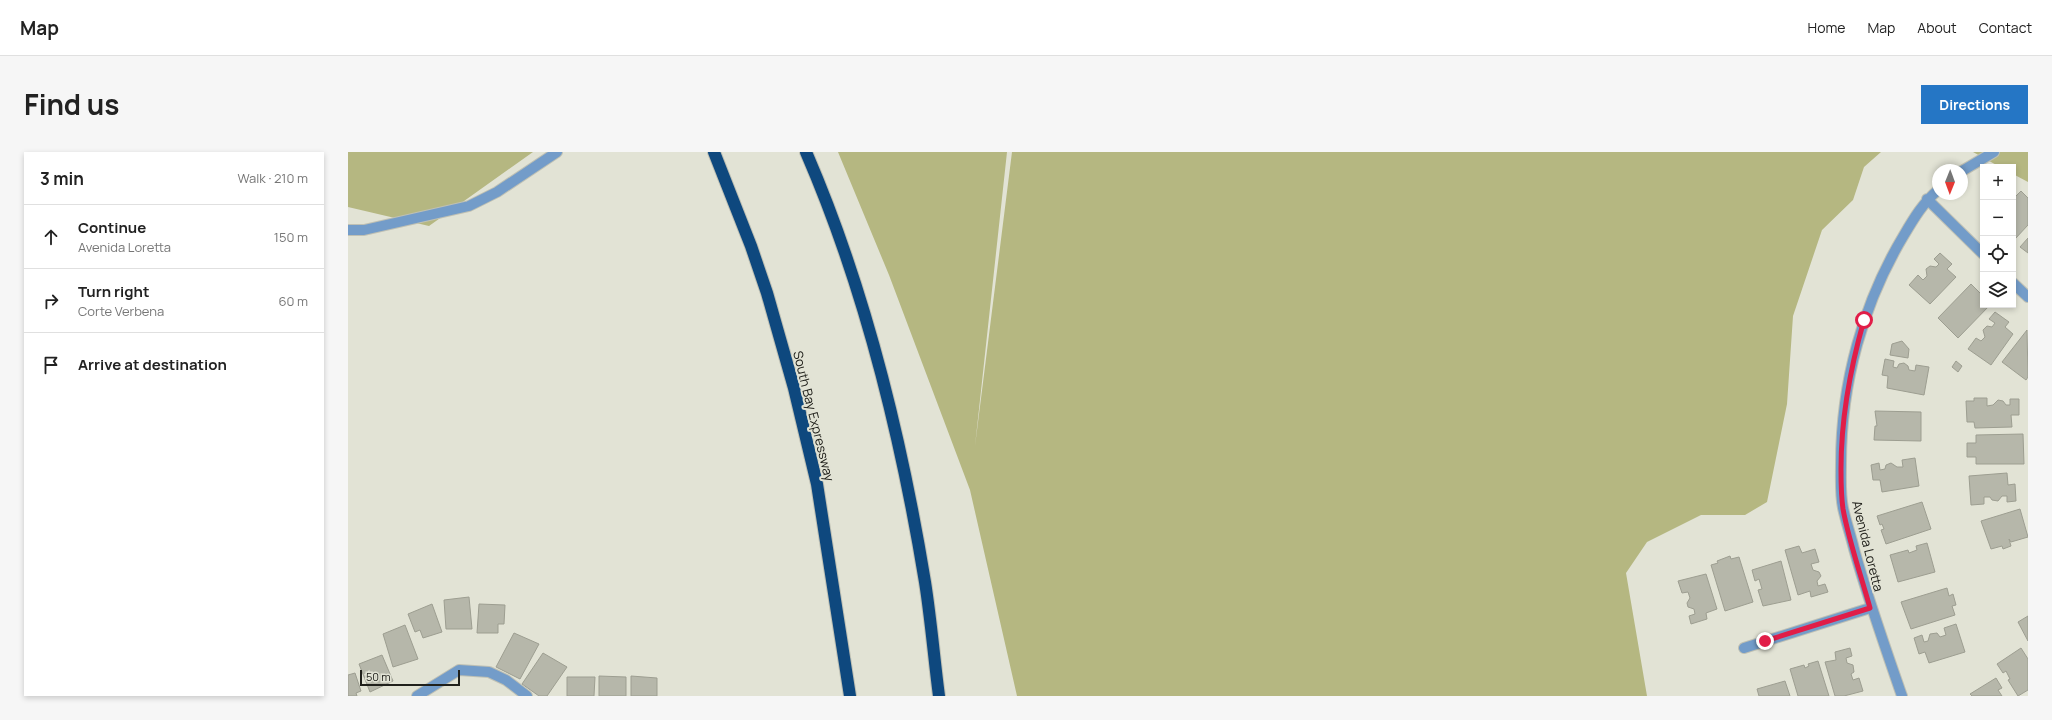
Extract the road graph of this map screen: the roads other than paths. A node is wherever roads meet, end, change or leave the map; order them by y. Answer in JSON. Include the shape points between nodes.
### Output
{"nodes":[{"id":1,"x":557,"y":152,"type":"edge"},
{"id":2,"x":714,"y":152,"type":"edge"},
{"id":3,"x":806,"y":152,"type":"edge"},
{"id":4,"x":1994,"y":152,"type":"edge"},
{"id":5,"x":1968,"y":167,"type":"edge"},
{"id":6,"x":1932,"y":195,"type":"edge"},
{"id":7,"x":1927,"y":199,"type":"junction"},
{"id":8,"x":348,"y":230,"type":"edge"},
{"id":9,"x":1980,"y":251,"type":"edge"},
{"id":10,"x":2016,"y":286,"type":"edge"},
{"id":11,"x":2028,"y":297,"type":"edge"},
{"id":12,"x":1870,"y":608,"type":"junction"},
{"id":13,"x":1744,"y":648,"type":"dead end"},
{"id":14,"x":417,"y":696,"type":"edge"},
{"id":15,"x":527,"y":696,"type":"edge"},
{"id":16,"x":850,"y":696,"type":"edge"},
{"id":17,"x":939,"y":696,"type":"edge"},
{"id":18,"x":1902,"y":696,"type":"edge"}],
"edges":[{"from":1,"to":8,"type":"street","via":[[497,192],[469,206],[364,230]]},
{"from":2,"to":16,"type":"highway","name":"South Bay Expressway","via":[[767,293],[806,436],[817,484]]},
{"from":3,"to":17,"type":"highway","via":[[830,210],[850,271],[894,428],[922,568]]},
{"from":4,"to":5,"type":"street"},
{"from":6,"to":7,"type":"street","name":"Avenida Loretta"},
{"from":7,"to":9,"type":"street"},
{"from":7,"to":12,"type":"street","name":"Avenida Loretta","via":[[1898,245],[1874,294],[1857,346],[1845,399],[1841,454],[1843,508]]},
{"from":10,"to":11,"type":"street"},
{"from":12,"to":13,"type":"street"},
{"from":12,"to":18,"type":"street","name":"Avenida Loretta"},
{"from":14,"to":15,"type":"street","via":[[459,670],[489,672],[506,680]]}]}
